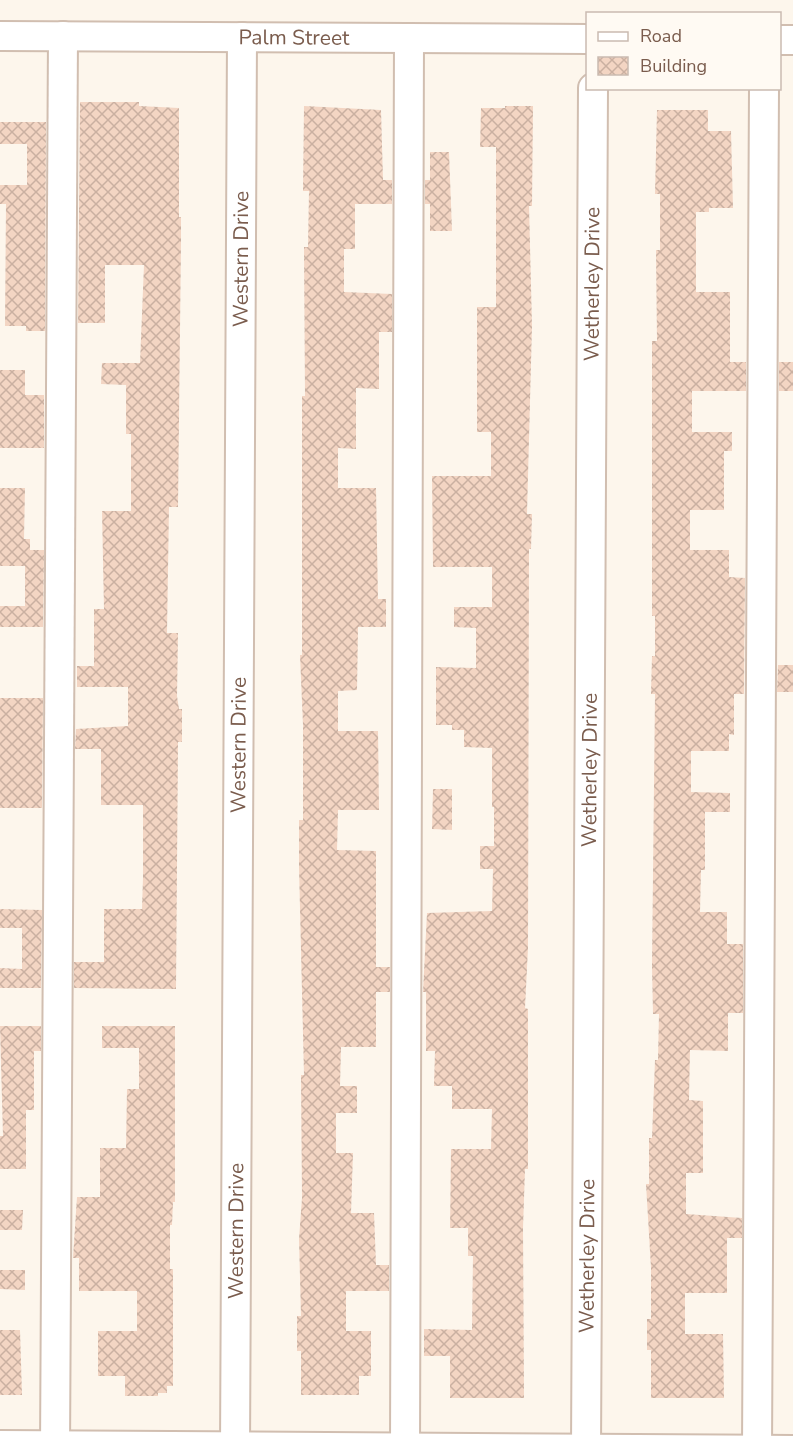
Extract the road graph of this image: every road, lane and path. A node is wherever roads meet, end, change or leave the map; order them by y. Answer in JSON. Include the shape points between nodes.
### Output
{"nodes":[{"id":1,"x":0,"y":36,"type":"edge"},
{"id":2,"x":63,"y":36,"type":"junction"},
{"id":3,"x":242,"y":37,"type":"junction"},
{"id":4,"x":409,"y":38,"type":"junction"},
{"id":5,"x":586,"y":39,"type":"edge"},
{"id":6,"x":593,"y":90,"type":"edge"},
{"id":7,"x":764,"y":90,"type":"edge"},
{"id":8,"x":0,"y":1445,"type":"edge"},
{"id":9,"x":55,"y":1448,"type":"edge"},
{"id":10,"x":235,"y":1449,"type":"edge"},
{"id":11,"x":405,"y":1449,"type":"edge"},
{"id":12,"x":586,"y":1450,"type":"edge"},
{"id":13,"x":757,"y":1450,"type":"edge"},
{"id":14,"x":793,"y":1450,"type":"edge"}],
"edges":[{"from":1,"to":2,"type":"street","name":"Palm Street"},
{"from":2,"to":3,"type":"street","name":"Palm Street"},
{"from":2,"to":9,"type":"street"},
{"from":3,"to":4,"type":"street","name":"Palm Street"},
{"from":3,"to":10,"type":"street","name":"Western Drive"},
{"from":4,"to":5,"type":"street","name":"Palm Street"},
{"from":4,"to":11,"type":"street"},
{"from":6,"to":12,"type":"street","name":"Wetherley Drive"},
{"from":7,"to":13,"type":"street"},
{"from":8,"to":9,"type":"street"},
{"from":9,"to":10,"type":"street"},
{"from":10,"to":11,"type":"street"},
{"from":11,"to":12,"type":"street"},
{"from":12,"to":13,"type":"street"},
{"from":13,"to":14,"type":"street"}]}
